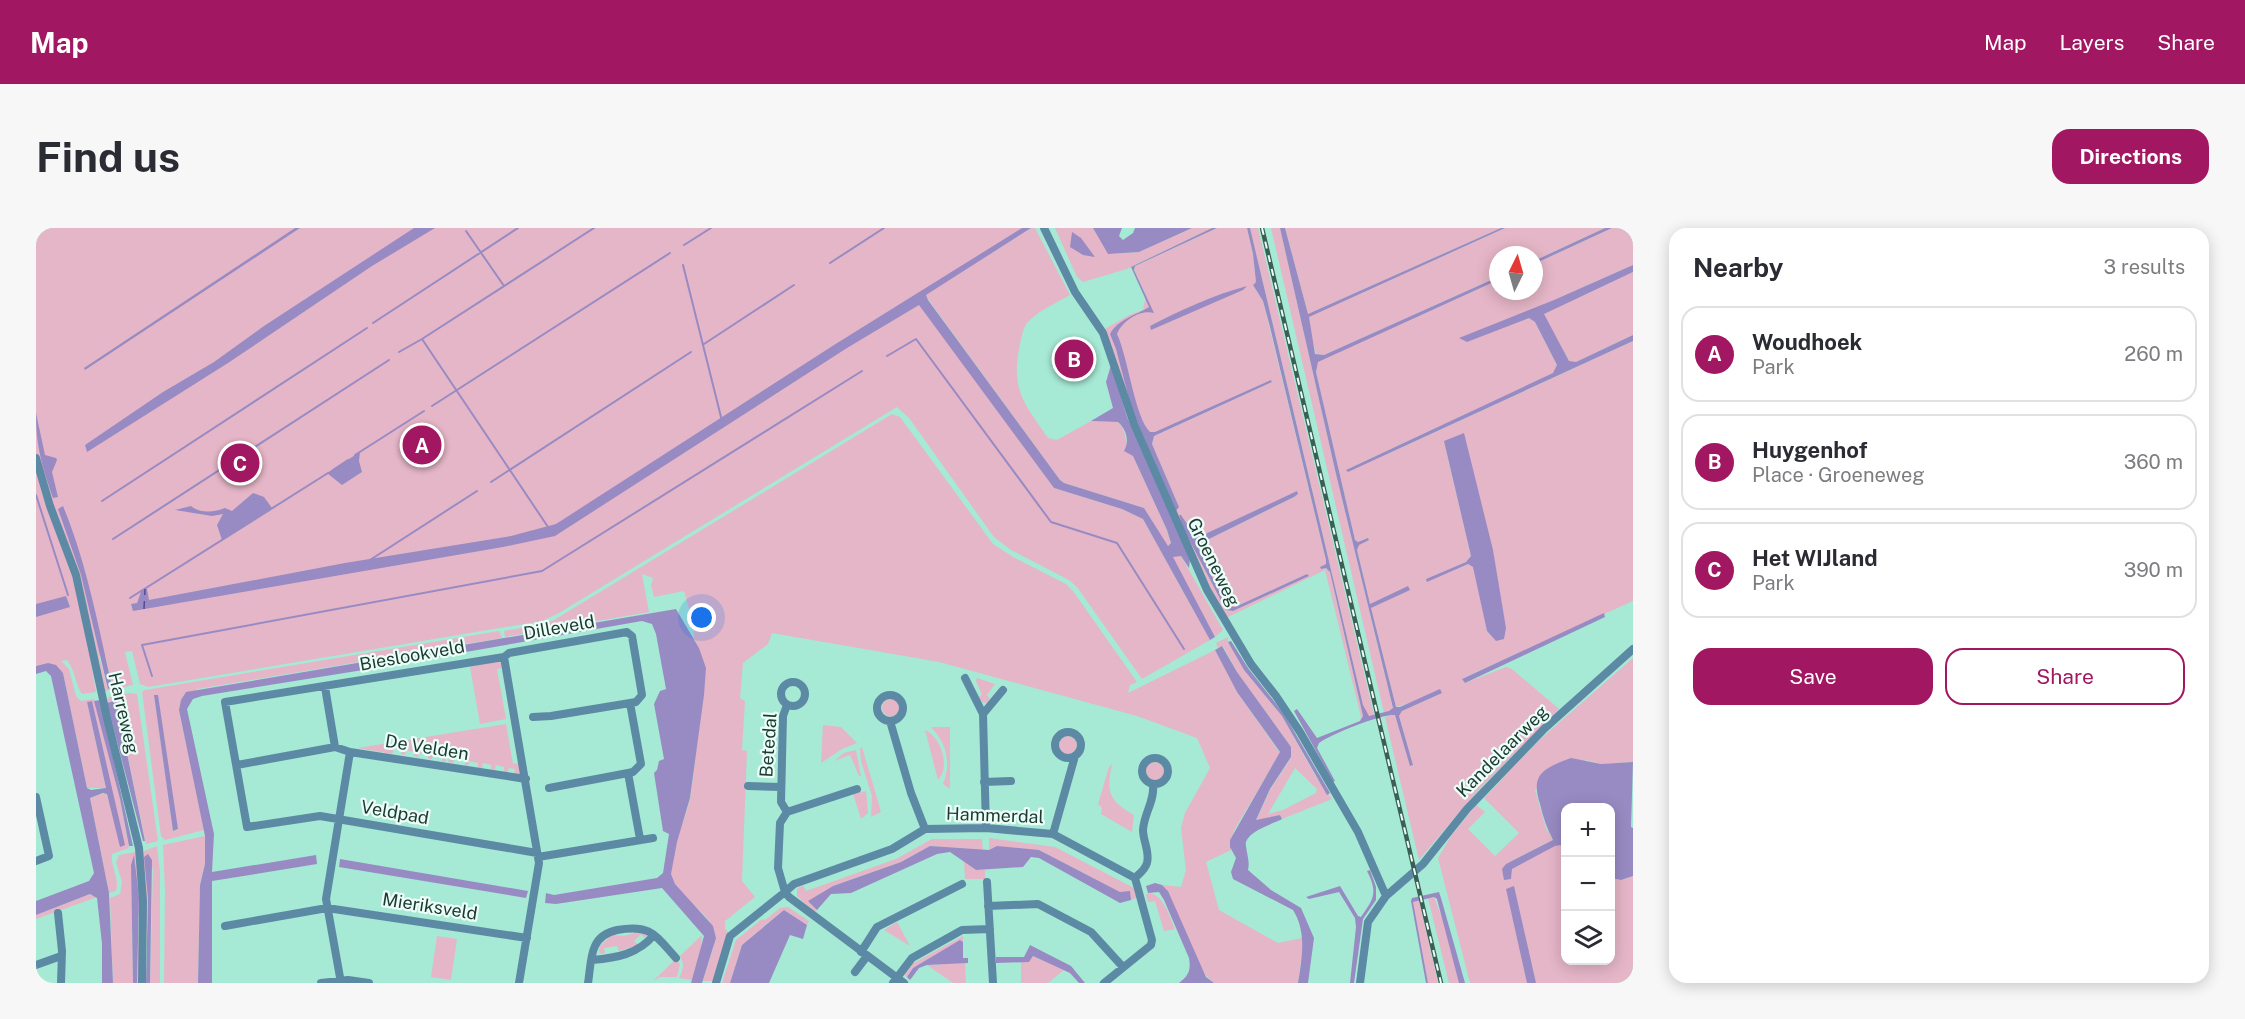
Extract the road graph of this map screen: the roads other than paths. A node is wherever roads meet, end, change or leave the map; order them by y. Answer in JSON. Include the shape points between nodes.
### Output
{"nodes":[{"id":1,"x":1044,"y":228,"type":"edge"},
{"id":2,"x":36,"y":458,"type":"edge"},
{"id":3,"x":1633,"y":649,"type":"edge"},
{"id":4,"x":504,"y":657,"type":"junction"},
{"id":5,"x":965,"y":678,"type":"dead end"},
{"id":6,"x":325,"y":687,"type":"junction"},
{"id":7,"x":1003,"y":690,"type":"dead end"},
{"id":8,"x":630,"y":703,"type":"junction"},
{"id":9,"x":787,"y":705,"type":"dead end"},
{"id":10,"x":983,"y":714,"type":"junction"},
{"id":11,"x":533,"y":717,"type":"dead end"},
{"id":12,"x":890,"y":721,"type":"dead end"},
{"id":13,"x":335,"y":747,"type":"junction"},
{"id":14,"x":350,"y":752,"type":"junction"},
{"id":15,"x":1075,"y":756,"type":"dead end"},
{"id":16,"x":237,"y":765,"type":"junction"},
{"id":17,"x":628,"y":773,"type":"junction"},
{"id":18,"x":526,"y":779,"type":"junction"},
{"id":19,"x":1011,"y":781,"type":"dead end"},
{"id":20,"x":984,"y":782,"type":"junction"},
{"id":21,"x":1154,"y":784,"type":"dead end"},
{"id":22,"x":748,"y":786,"type":"dead end"},
{"id":23,"x":781,"y":787,"type":"junction"},
{"id":24,"x":549,"y":788,"type":"dead end"},
{"id":25,"x":857,"y":789,"type":"dead end"},
{"id":26,"x":36,"y":797,"type":"edge"},
{"id":27,"x":788,"y":812,"type":"junction"},
{"id":28,"x":338,"y":819,"type":"junction"},
{"id":29,"x":247,"y":827,"type":"joint"},
{"id":30,"x":986,"y":828,"type":"junction"},
{"id":31,"x":925,"y":829,"type":"junction"},
{"id":32,"x":1053,"y":834,"type":"junction"},
{"id":33,"x":653,"y":838,"type":"dead end"},
{"id":34,"x":640,"y":839,"type":"junction"},
{"id":35,"x":538,"y":855,"type":"junction"},
{"id":36,"x":36,"y":861,"type":"edge"},
{"id":37,"x":1135,"y":878,"type":"junction"},
{"id":38,"x":987,"y":882,"type":"dead end"},
{"id":39,"x":962,"y":884,"type":"dead end"},
{"id":40,"x":786,"y":892,"type":"junction"},
{"id":41,"x":1386,"y":896,"type":"junction"},
{"id":42,"x":988,"y":906,"type":"junction"},
{"id":43,"x":327,"y":908,"type":"junction"},
{"id":44,"x":58,"y":914,"type":"dead end"},
{"id":45,"x":225,"y":926,"type":"dead end"},
{"id":46,"x":990,"y":929,"type":"junction"},
{"id":47,"x":654,"y":935,"type":"junction"},
{"id":48,"x":527,"y":938,"type":"junction"},
{"id":49,"x":864,"y":954,"type":"junction"},
{"id":50,"x":61,"y":956,"type":"junction"},
{"id":51,"x":676,"y":957,"type":"dead end"},
{"id":52,"x":592,"y":960,"type":"junction"},
{"id":53,"x":36,"y":965,"type":"edge"},
{"id":54,"x":1123,"y":968,"type":"junction"},
{"id":55,"x":855,"y":972,"type":"dead end"},
{"id":56,"x":341,"y":981,"type":"edge"},
{"id":57,"x":898,"y":981,"type":"edge"},
{"id":58,"x":61,"y":983,"type":"edge"},
{"id":59,"x":142,"y":983,"type":"edge"},
{"id":60,"x":321,"y":983,"type":"edge"},
{"id":61,"x":369,"y":983,"type":"edge"},
{"id":62,"x":519,"y":983,"type":"edge"},
{"id":63,"x":588,"y":983,"type":"edge"},
{"id":64,"x":716,"y":983,"type":"edge"},
{"id":65,"x":993,"y":983,"type":"edge"},
{"id":66,"x":1104,"y":983,"type":"edge"},
{"id":67,"x":1360,"y":983,"type":"edge"}],
"edges":[{"from":1,"to":41,"type":"street","name":"Groeneweg","via":[[1074,292],[1109,348],[1137,432],[1207,590],[1251,664],[1300,732],[1358,832]]},
{"from":2,"to":59,"type":"street","name":"Harreweg","via":[[76,575],[139,848]]},
{"from":3,"to":41,"type":"street","name":"Kandelaarweg","via":[[1545,728],[1467,809],[1423,864]]},
{"from":4,"to":6,"type":"street","name":"Bieslookveld"},
{"from":4,"to":8,"type":"street","name":"Dilleveld","via":[[627,632],[632,636],[642,695]]},
{"from":4,"to":18,"type":"street","name":"Dilleveld"},
{"from":5,"to":10,"type":"street"},
{"from":6,"to":13,"type":"street"},
{"from":6,"to":16,"type":"street","name":"Bieslookveld","via":[[225,702]]},
{"from":7,"to":10,"type":"street"},
{"from":8,"to":11,"type":"street"},
{"from":8,"to":17,"type":"street","via":[[641,764]]},
{"from":9,"to":23,"type":"street","name":"Betedal","via":[[783,716]]},
{"from":10,"to":20,"type":"street"},
{"from":12,"to":31,"type":"street"},
{"from":13,"to":14,"type":"street","name":"De Velden"},
{"from":13,"to":16,"type":"street"},
{"from":14,"to":18,"type":"street","name":"De Velden"},
{"from":14,"to":28,"type":"street"},
{"from":15,"to":32,"type":"street"},
{"from":16,"to":29,"type":"street","name":"Bieslookveld"},
{"from":17,"to":24,"type":"street"},
{"from":17,"to":34,"type":"street"},
{"from":18,"to":35,"type":"street"},
{"from":19,"to":20,"type":"street"},
{"from":20,"to":30,"type":"street"},
{"from":21,"to":37,"type":"street","via":[[1143,832],[1148,860]]},
{"from":22,"to":23,"type":"street","name":"Betedal"},
{"from":23,"to":27,"type":"street","name":"Betedal","via":[[781,802]]},
{"from":25,"to":27,"type":"street"},
{"from":26,"to":36,"type":"street","via":[[48,856]]},
{"from":27,"to":40,"type":"street","via":[[780,823],[778,868]]},
{"from":28,"to":29,"type":"street","name":"Veldpad","via":[[320,816]]},
{"from":28,"to":35,"type":"street","name":"Veldpad"},
{"from":28,"to":43,"type":"street"},
{"from":30,"to":31,"type":"street","name":"Hammerdal"},
{"from":30,"to":32,"type":"street","name":"Hammerdal"},
{"from":31,"to":40,"type":"street","name":"Hammerdal","via":[[892,849],[794,884]]},
{"from":32,"to":37,"type":"street","name":"Hammerdal"},
{"from":33,"to":34,"type":"street","name":"Veldpad"},
{"from":34,"to":35,"type":"street","name":"Veldpad"},
{"from":35,"to":48,"type":"street"},
{"from":37,"to":54,"type":"street","via":[[1152,940]]},
{"from":38,"to":42,"type":"street"},
{"from":39,"to":49,"type":"street","via":[[877,927]]},
{"from":40,"to":49,"type":"street"},
{"from":40,"to":64,"type":"street","name":"Hammerdal","via":[[730,936]]},
{"from":41,"to":67,"type":"street","name":"Kandelaarweg","via":[[1368,922]]},
{"from":42,"to":46,"type":"street"},
{"from":42,"to":54,"type":"street","via":[[1038,904],[1091,932]]},
{"from":43,"to":45,"type":"street","name":"Mieriksveld"},
{"from":43,"to":48,"type":"street","name":"Mieriksveld"},
{"from":43,"to":56,"type":"street"},
{"from":44,"to":50,"type":"street"},
{"from":46,"to":57,"type":"street","via":[[962,930],[912,958]]},
{"from":46,"to":65,"type":"street"},
{"from":47,"to":51,"type":"street"},
{"from":47,"to":52,"type":"street","via":[[640,949]]},
{"from":47,"to":52,"type":"street","via":[[643,928],[610,932],[595,947]]},
{"from":48,"to":62,"type":"street"},
{"from":49,"to":55,"type":"street"},
{"from":49,"to":57,"type":"street"},
{"from":50,"to":53,"type":"street"},
{"from":50,"to":58,"type":"street"},
{"from":52,"to":63,"type":"street"},
{"from":54,"to":66,"type":"street"},
{"from":56,"to":60,"type":"street"},
{"from":56,"to":61,"type":"street"}]}
